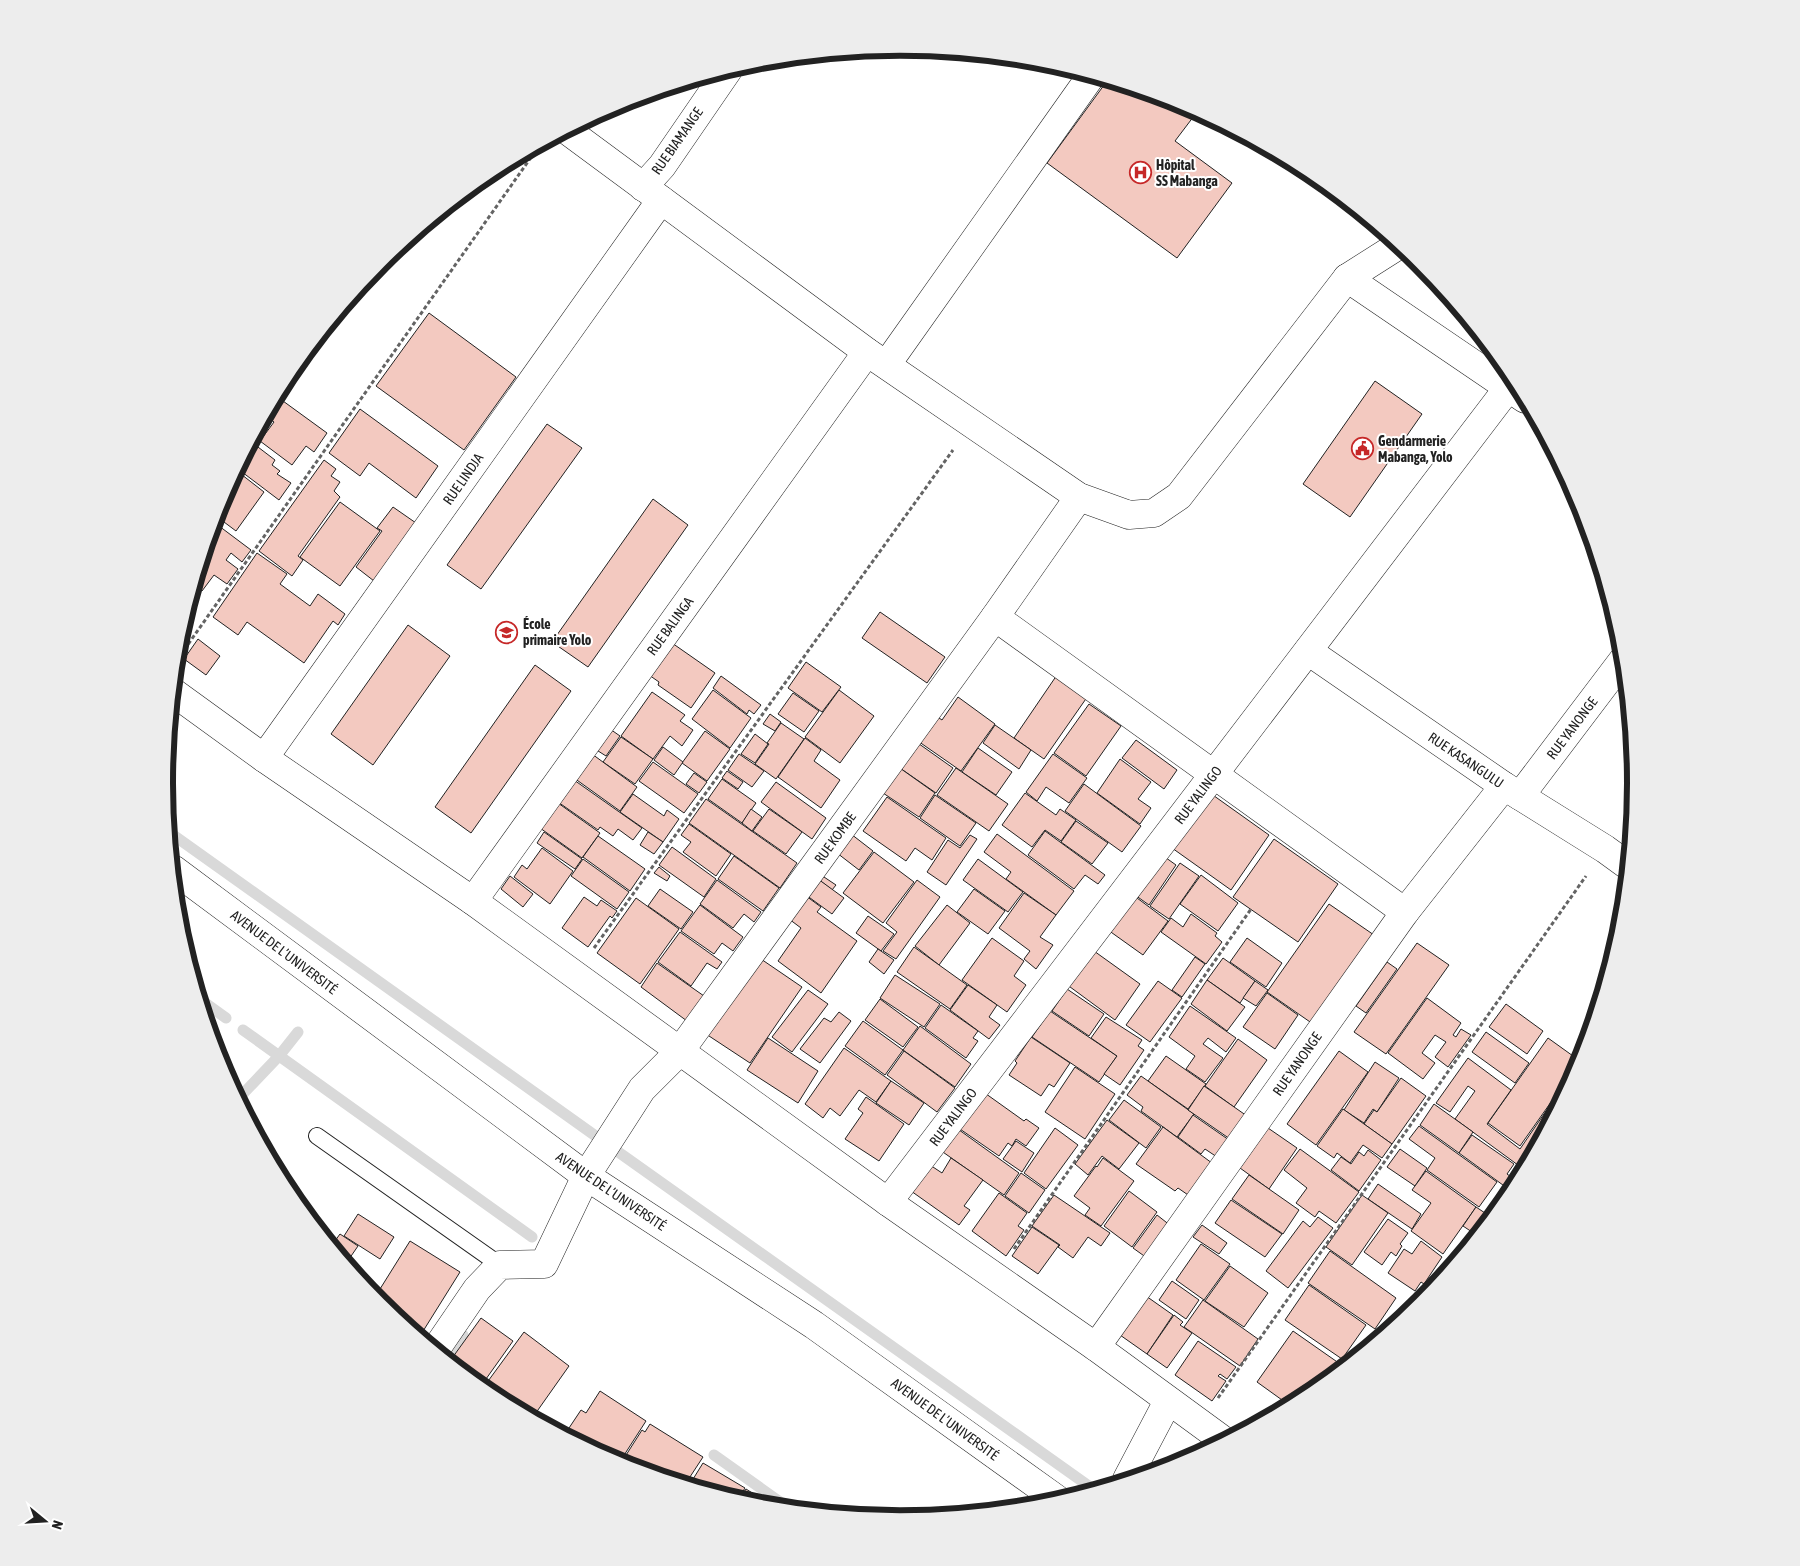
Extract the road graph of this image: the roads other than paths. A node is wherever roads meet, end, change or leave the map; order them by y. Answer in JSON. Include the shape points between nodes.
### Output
{"nodes":[{"id":1,"x":722,"y":79,"type":"edge"},
{"id":2,"x":1087,"y":81,"type":"edge"},
{"id":3,"x":573,"y":134,"type":"edge"},
{"id":4,"x":652,"y":193,"type":"junction"},
{"id":5,"x":1393,"y":250,"type":"edge"},
{"id":6,"x":1347,"y":278,"type":"junction"},
{"id":7,"x":877,"y":358,"type":"junction"},
{"id":8,"x":1510,"y":389,"type":"edge"},
{"id":9,"x":1515,"y":397,"type":"edge"},
{"id":10,"x":1079,"y":497,"type":"junction"},
{"id":11,"x":996,"y":618,"type":"junction"},
{"id":12,"x":1308,"y":651,"type":"junction"},
{"id":13,"x":1617,"y":667,"type":"edge"},
{"id":14,"x":178,"y":695,"type":"edge"},
{"id":15,"x":264,"y":758,"type":"junction"},
{"id":16,"x":1213,"y":775,"type":"junction"},
{"id":17,"x":1512,"y":791,"type":"junction"},
{"id":18,"x":1622,"y":862,"type":"edge"},
{"id":19,"x":179,"y":874,"type":"edge"},
{"id":20,"x":473,"y":901,"type":"junction"},
{"id":21,"x":1405,"y":912,"type":"junction"},
{"id":22,"x":680,"y":1051,"type":"junction"},
{"id":23,"x":317,"y":1136,"type":"dead end"},
{"id":24,"x":586,"y":1176,"type":"junction"},
{"id":25,"x":888,"y":1202,"type":"junction"},
{"id":26,"x":500,"y":1265,"type":"junction"},
{"id":27,"x":439,"y":1344,"type":"edge"},
{"id":28,"x":1096,"y":1346,"type":"junction"},
{"id":29,"x":1168,"y":1400,"type":"junction"},
{"id":30,"x":1218,"y":1436,"type":"edge"},
{"id":31,"x":1131,"y":1472,"type":"edge"},
{"id":32,"x":1050,"y":1494,"type":"edge"}],
"edges":[{"from":1,"to":4,"type":"street","name":"RUE BIAMANGE","via":[[662,166]]},
{"from":2,"to":7,"type":"street","name":"RUE BALINGA"},
{"from":3,"to":4,"type":"street"},
{"from":4,"to":7,"type":"street"},
{"from":4,"to":15,"type":"street","name":"RUE LINDJA"},
{"from":5,"to":6,"type":"street"},
{"from":6,"to":8,"type":"street"},
{"from":6,"to":10,"type":"street","via":[[1179,496],[1154,513],[1129,515]]},
{"from":7,"to":10,"type":"street"},
{"from":7,"to":20,"type":"street","name":"RUE BALINGA"},
{"from":9,"to":12,"type":"street","name":"RUE YALINGO"},
{"from":10,"to":11,"type":"street","name":"RUE KOMBE"},
{"from":11,"to":16,"type":"street"},
{"from":11,"to":22,"type":"street","name":"RUE KOMBE"},
{"from":12,"to":16,"type":"street","name":"RUE YALINGO"},
{"from":12,"to":17,"type":"street","name":"RUE KASANGULU"},
{"from":13,"to":17,"type":"street","name":"RUE YANONGE"},
{"from":14,"to":15,"type":"street"},
{"from":15,"to":20,"type":"street"},
{"from":16,"to":21,"type":"street"},
{"from":16,"to":25,"type":"street","name":"RUE YALINGO"},
{"from":17,"to":18,"type":"street","name":"RUE KASANGULU"},
{"from":17,"to":21,"type":"street","name":"RUE YANONGE"},
{"from":19,"to":24,"type":"street","name":"AVENUE DE L’UNIVERSITÉ"},
{"from":20,"to":22,"type":"street"},
{"from":21,"to":28,"type":"street","name":"RUE YANONGE"},
{"from":22,"to":24,"type":"street","name":"RUE KOMBE","via":[[642,1089]]},
{"from":22,"to":25,"type":"street"},
{"from":23,"to":26,"type":"lane"},
{"from":24,"to":26,"type":"street","name":"RUE KOMBE","via":[[544,1264]]},
{"from":24,"to":32,"type":"street","name":"AVENUE DE L’UNIVERSITÉ","via":[[814,1325]]},
{"from":25,"to":28,"type":"street"},
{"from":26,"to":27,"type":"street","via":[[477,1289]]},
{"from":28,"to":29,"type":"street"},
{"from":29,"to":30,"type":"street"},
{"from":29,"to":31,"type":"street"}]}
